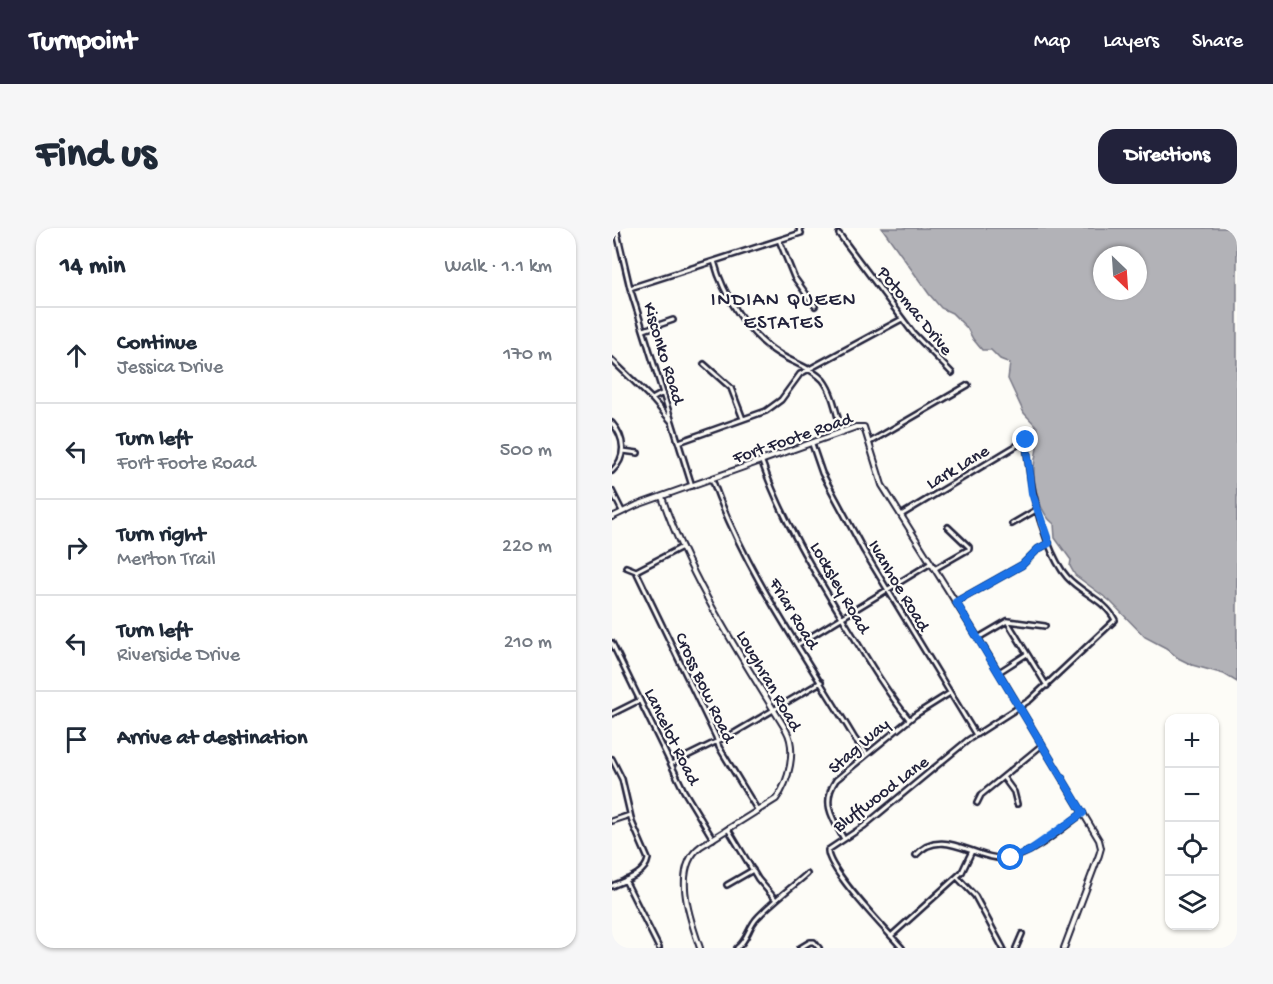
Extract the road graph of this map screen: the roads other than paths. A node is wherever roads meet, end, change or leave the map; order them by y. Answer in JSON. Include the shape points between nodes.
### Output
{"nodes":[{"id":1,"x":616,"y":228,"type":"edge"},
{"id":2,"x":799,"y":228,"type":"edge"},
{"id":3,"x":839,"y":234,"type":"dead end"},
{"id":4,"x":779,"y":240,"type":"junction"},
{"id":5,"x":714,"y":261,"type":"junction"},
{"id":6,"x":630,"y":288,"type":"junction"},
{"id":7,"x":815,"y":306,"type":"dead end"},
{"id":8,"x":902,"y":319,"type":"junction"},
{"id":9,"x":673,"y":320,"type":"dead end"},
{"id":10,"x":644,"y":330,"type":"junction"},
{"id":11,"x":612,"y":360,"type":"edge"},
{"id":12,"x":704,"y":363,"type":"dead end"},
{"id":13,"x":808,"y":369,"type":"junction"},
{"id":14,"x":952,"y":374,"type":"dead end"},
{"id":15,"x":968,"y":385,"type":"dead end"},
{"id":16,"x":663,"y":393,"type":"junction"},
{"id":17,"x":652,"y":399,"type":"junction"},
{"id":18,"x":743,"y":419,"type":"junction"},
{"id":19,"x":612,"y":423,"type":"edge"},
{"id":20,"x":673,"y":424,"type":"junction"},
{"id":21,"x":842,"y":433,"type":"junction"},
{"id":22,"x":679,"y":442,"type":"junction"},
{"id":23,"x":870,"y":442,"type":"junction"},
{"id":24,"x":812,"y":444,"type":"junction"},
{"id":25,"x":623,"y":451,"type":"junction"},
{"id":26,"x":638,"y":453,"type":"dead end"},
{"id":27,"x":762,"y":462,"type":"junction"},
{"id":28,"x":612,"y":471,"type":"edge"},
{"id":29,"x":712,"y":479,"type":"junction"},
{"id":30,"x":692,"y":486,"type":"junction"},
{"id":31,"x":612,"y":491,"type":"edge"},
{"id":32,"x":662,"y":497,"type":"junction"},
{"id":33,"x":1036,"y":510,"type":"junction"},
{"id":34,"x":622,"y":511,"type":"junction"},
{"id":35,"x":901,"y":515,"type":"junction"},
{"id":36,"x":612,"y":517,"type":"edge"},
{"id":37,"x":1012,"y":524,"type":"dead end"},
{"id":38,"x":948,"y":526,"type":"dead end"},
{"id":39,"x":1049,"y":543,"type":"junction"},
{"id":40,"x":682,"y":547,"type":"junction"},
{"id":41,"x":932,"y":562,"type":"junction"},
{"id":42,"x":627,"y":567,"type":"dead end"},
{"id":43,"x":936,"y":568,"type":"junction"},
{"id":44,"x":636,"y":571,"type":"junction"},
{"id":45,"x":887,"y":590,"type":"junction"},
{"id":46,"x":956,"y":602,"type":"junction"},
{"id":47,"x":842,"y":617,"type":"junction"},
{"id":48,"x":1007,"y":621,"type":"junction"},
{"id":49,"x":1045,"y":626,"type":"dead end"},
{"id":50,"x":978,"y":638,"type":"junction"},
{"id":51,"x":612,"y":643,"type":"edge"},
{"id":52,"x":797,"y":645,"type":"junction"},
{"id":53,"x":1027,"y":654,"type":"junction"},
{"id":54,"x":999,"y":672,"type":"junction"},
{"id":55,"x":821,"y":682,"type":"junction"},
{"id":56,"x":1047,"y":686,"type":"junction"},
{"id":57,"x":950,"y":693,"type":"junction"},
{"id":58,"x":640,"y":700,"type":"junction"},
{"id":59,"x":1020,"y":708,"type":"junction"},
{"id":60,"x":774,"y":709,"type":"junction"},
{"id":61,"x":612,"y":714,"type":"edge"},
{"id":62,"x":909,"y":719,"type":"junction"},
{"id":63,"x":976,"y":735,"type":"junction"},
{"id":64,"x":718,"y":741,"type":"junction"},
{"id":65,"x":1042,"y":745,"type":"junction"},
{"id":66,"x":867,"y":754,"type":"junction"},
{"id":67,"x":612,"y":759,"type":"edge"},
{"id":68,"x":671,"y":764,"type":"junction"},
{"id":69,"x":1003,"y":777,"type":"junction"},
{"id":70,"x":976,"y":804,"type":"dead end"},
{"id":71,"x":1017,"y":804,"type":"dead end"},
{"id":72,"x":758,"y":811,"type":"junction"},
{"id":73,"x":1083,"y":813,"type":"junction"},
{"id":74,"x":630,"y":815,"type":"junction"},
{"id":75,"x":612,"y":821,"type":"edge"},
{"id":76,"x":728,"y":829,"type":"junction"},
{"id":77,"x":713,"y":838,"type":"junction"},
{"id":78,"x":844,"y":839,"type":"junction"},
{"id":79,"x":972,"y":851,"type":"junction"},
{"id":80,"x":916,"y":855,"type":"dead end"},
{"id":81,"x":753,"y":870,"type":"junction"},
{"id":82,"x":807,"y":873,"type":"dead end"},
{"id":83,"x":956,"y":877,"type":"junction"},
{"id":84,"x":625,"y":880,"type":"junction"},
{"id":85,"x":727,"y":885,"type":"dead end"},
{"id":86,"x":612,"y":886,"type":"edge"},
{"id":87,"x":776,"y":900,"type":"junction"},
{"id":88,"x":1022,"y":934,"type":"dead end"},
{"id":89,"x":891,"y":936,"type":"junction"},
{"id":90,"x":659,"y":948,"type":"edge"},
{"id":91,"x":700,"y":948,"type":"edge"},
{"id":92,"x":737,"y":948,"type":"edge"},
{"id":93,"x":800,"y":948,"type":"edge"},
{"id":94,"x":819,"y":948,"type":"edge"},
{"id":95,"x":902,"y":948,"type":"edge"},
{"id":96,"x":1003,"y":948,"type":"edge"},
{"id":97,"x":1016,"y":948,"type":"edge"},
{"id":98,"x":1064,"y":948,"type":"edge"}],
"edges":[{"from":1,"to":6,"type":"street","name":"Kisconko Road"},
{"from":2,"to":4,"type":"street","via":[[801,233]]},
{"from":3,"to":8,"type":"street","name":"Potomac Drive"},
{"from":4,"to":5,"type":"street"},
{"from":4,"to":7,"type":"street","via":[[794,277]]},
{"from":5,"to":6,"type":"street"},
{"from":5,"to":13,"type":"street","via":[[726,294],[759,338]]},
{"from":6,"to":10,"type":"street","name":"Kisconko Road"},
{"from":8,"to":13,"type":"street"},
{"from":8,"to":14,"type":"street","name":"Potomac Drive"},
{"from":9,"to":10,"type":"street"},
{"from":10,"to":16,"type":"street","name":"Kisconko Road"},
{"from":11,"to":17,"type":"street"},
{"from":12,"to":18,"type":"street","via":[[731,388]]},
{"from":13,"to":18,"type":"street","via":[[775,405]]},
{"from":13,"to":21,"type":"street","via":[[826,386]]},
{"from":15,"to":23,"type":"street"},
{"from":16,"to":17,"type":"street"},
{"from":16,"to":20,"type":"street","name":"Kisconko Road"},
{"from":17,"to":20,"type":"street"},
{"from":18,"to":22,"type":"street"},
{"from":19,"to":25,"type":"street"},
{"from":20,"to":22,"type":"street","name":"Kisconko Road"},
{"from":21,"to":23,"type":"street","name":"Fort Foote Road","via":[[862,426]]},
{"from":21,"to":24,"type":"street","name":"Fort Foote Road"},
{"from":22,"to":30,"type":"street","name":"Kisconko Road"},
{"from":23,"to":35,"type":"street","name":"Fort Foote Road","via":[[879,479]]},
{"from":24,"to":27,"type":"street","name":"Fort Foote Road"},
{"from":24,"to":45,"type":"street","name":"Ivanhoe Road","via":[[828,483]]},
{"from":25,"to":26,"type":"street"},
{"from":25,"to":28,"type":"street"},
{"from":27,"to":29,"type":"street","name":"Fort Foote Road"},
{"from":27,"to":47,"type":"street","name":"Locksley Road","via":[[776,497]]},
{"from":29,"to":30,"type":"street","name":"Fort Foote Road"},
{"from":29,"to":52,"type":"street","name":"Friar Road","via":[[725,514]]},
{"from":30,"to":32,"type":"street","name":"Fort Foote Road"},
{"from":31,"to":34,"type":"street"},
{"from":32,"to":34,"type":"street","name":"Fort Foote Road"},
{"from":32,"to":40,"type":"street","name":"Loughran Road"},
{"from":33,"to":35,"type":"street","name":"Lark Lane","via":[[1026,440]]},
{"from":33,"to":37,"type":"street"},
{"from":33,"to":39,"type":"street"},
{"from":34,"to":36,"type":"street","name":"Fort Foote Road"},
{"from":35,"to":41,"type":"street","name":"Fort Foote Road"},
{"from":38,"to":43,"type":"street","via":[[969,549]]},
{"from":39,"to":46,"type":"street","via":[[1022,565]]},
{"from":39,"to":56,"type":"street","name":"Bluffwood Lane","via":[[1067,577],[1104,606],[1115,620]]},
{"from":40,"to":44,"type":"street"},
{"from":40,"to":60,"type":"street","name":"Loughran Road","via":[[727,633]]},
{"from":41,"to":43,"type":"street","name":"Fort Foote Road"},
{"from":41,"to":45,"type":"street"},
{"from":42,"to":44,"type":"street"},
{"from":43,"to":46,"type":"street","name":"Fort Foote Road"},
{"from":44,"to":64,"type":"street","name":"Cross Bow Road"},
{"from":45,"to":47,"type":"street"},
{"from":45,"to":57,"type":"street","name":"Ivanhoe Road"},
{"from":46,"to":50,"type":"street","name":"Fort Foote Road"},
{"from":47,"to":52,"type":"street"},
{"from":47,"to":62,"type":"street","name":"Locksley Road","via":[[888,693]]},
{"from":48,"to":49,"type":"street"},
{"from":48,"to":50,"type":"street"},
{"from":48,"to":53,"type":"street"},
{"from":50,"to":54,"type":"street","name":"Fort Foote Road"},
{"from":51,"to":58,"type":"street","name":"Lancelot Road"},
{"from":52,"to":55,"type":"street","name":"Friar Road"},
{"from":53,"to":54,"type":"street"},
{"from":53,"to":56,"type":"street"},
{"from":54,"to":59,"type":"street","name":"Fort Foote Road"},
{"from":55,"to":60,"type":"street"},
{"from":55,"to":66,"type":"street","name":"Friar Road"},
{"from":56,"to":59,"type":"street","name":"Bluffwood Lane"},
{"from":57,"to":62,"type":"street","name":"Stag Way"},
{"from":57,"to":63,"type":"street","name":"Ivanhoe Road"},
{"from":58,"to":61,"type":"street"},
{"from":58,"to":68,"type":"street","name":"Lancelot Road"},
{"from":59,"to":63,"type":"street","name":"Bluffwood Lane"},
{"from":59,"to":65,"type":"street","name":"Fort Foote Road"},
{"from":60,"to":64,"type":"street"},
{"from":60,"to":72,"type":"street","name":"Loughran Road","via":[[789,735],[791,753],[782,791]]},
{"from":62,"to":66,"type":"street","name":"Stag Way"},
{"from":63,"to":78,"type":"street","name":"Bluffwood Lane"},
{"from":64,"to":68,"type":"street"},
{"from":64,"to":72,"type":"street","name":"Cross Bow Road"},
{"from":65,"to":69,"type":"street"},
{"from":65,"to":73,"type":"street","name":"Fort Foote Road"},
{"from":66,"to":78,"type":"street","name":"Stag Way","via":[[836,780],[829,794],[829,812]]},
{"from":67,"to":74,"type":"street","via":[[622,779]]},
{"from":68,"to":77,"type":"street","name":"Lancelot Road"},
{"from":69,"to":70,"type":"street"},
{"from":69,"to":71,"type":"street"},
{"from":72,"to":76,"type":"street","name":"Loughran Road"},
{"from":73,"to":79,"type":"street","via":[[1016,857],[997,858]]},
{"from":73,"to":98,"type":"street","name":"Fort Foote Road","via":[[1099,840],[1101,852]]},
{"from":74,"to":75,"type":"street"},
{"from":74,"to":84,"type":"street","via":[[648,859],[643,870]]},
{"from":76,"to":77,"type":"street","name":"Loughran Road"},
{"from":76,"to":81,"type":"street"},
{"from":77,"to":91,"type":"street","name":"Loughran Road","via":[[692,854],[684,881]]},
{"from":78,"to":89,"type":"street","name":"Bluffwood Lane","via":[[828,850],[829,858]]},
{"from":79,"to":80,"type":"street","via":[[940,843],[921,849]]},
{"from":79,"to":83,"type":"street"},
{"from":81,"to":85,"type":"street"},
{"from":81,"to":87,"type":"street"},
{"from":82,"to":87,"type":"street"},
{"from":83,"to":89,"type":"street"},
{"from":83,"to":96,"type":"street","via":[[975,896]]},
{"from":84,"to":86,"type":"street"},
{"from":84,"to":90,"type":"street"},
{"from":87,"to":92,"type":"street","via":[[754,921],[746,940]]},
{"from":88,"to":97,"type":"street"},
{"from":89,"to":95,"type":"street","name":"Bluffwood Lane"},
{"from":93,"to":94,"type":"street","via":[[814,942]]}]}
